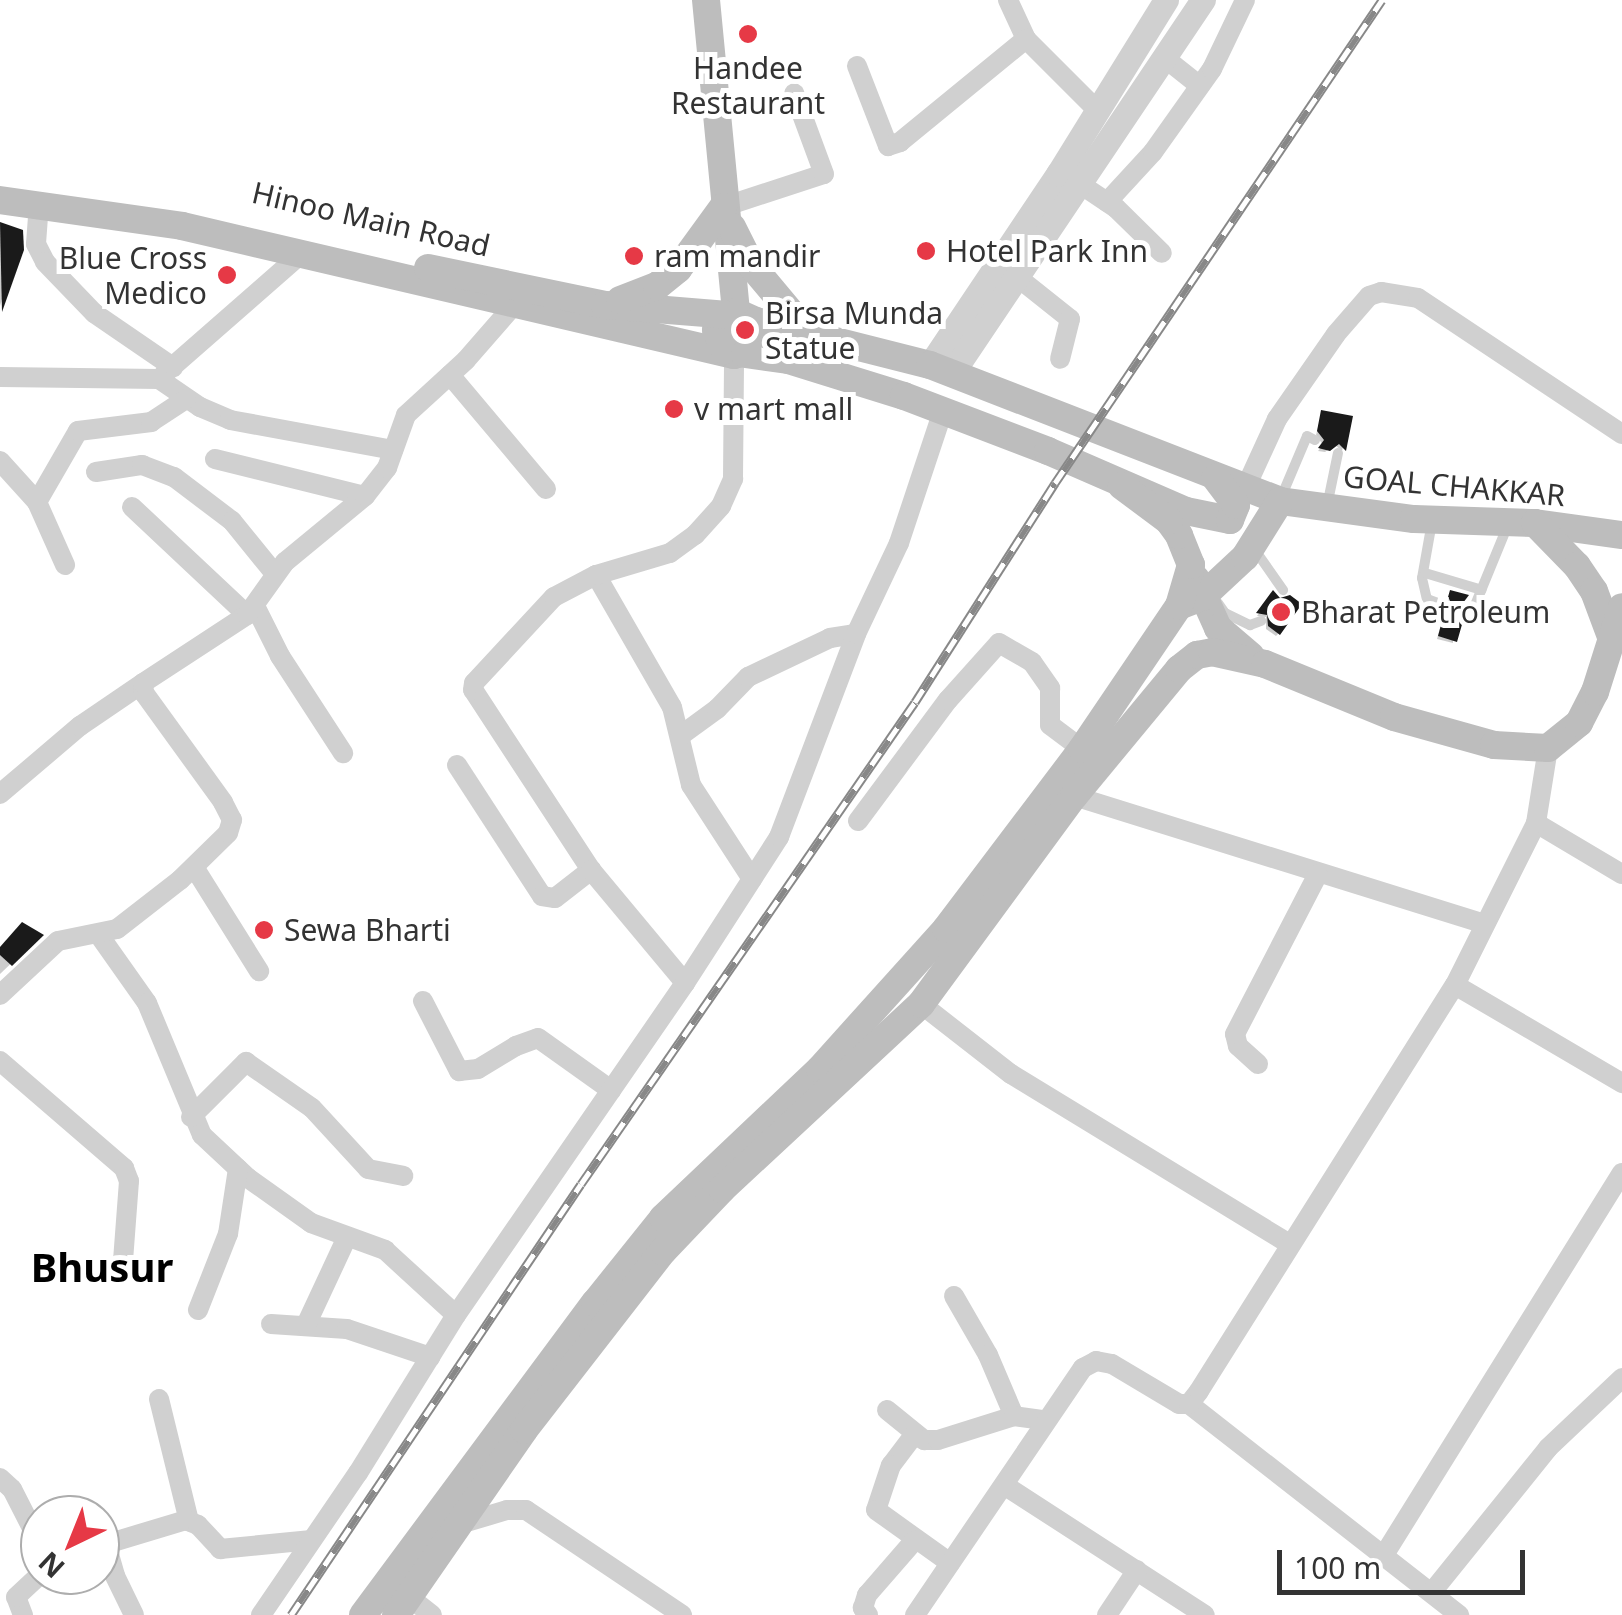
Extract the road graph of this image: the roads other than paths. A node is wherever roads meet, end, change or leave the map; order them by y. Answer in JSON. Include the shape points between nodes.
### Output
{"nodes":[{"id":1,"x":706,"y":0,"type":"edge"},
{"id":2,"x":1008,"y":0,"type":"edge"},
{"id":3,"x":1203,"y":0,"type":"edge"},
{"id":4,"x":1245,"y":0,"type":"edge"},
{"id":5,"x":1159,"y":6,"type":"edge"},
{"id":6,"x":1181,"y":35,"type":"junction"},
{"id":7,"x":1026,"y":39,"type":"junction"},
{"id":8,"x":1166,"y":59,"type":"junction"},
{"id":9,"x":857,"y":66,"type":"dead end"},
{"id":10,"x":1200,"y":86,"type":"junction"},
{"id":11,"x":794,"y":93,"type":"dead end"},
{"id":12,"x":1096,"y":109,"type":"junction"},
{"id":13,"x":0,"y":183,"type":"edge"},
{"id":14,"x":1080,"y":184,"type":"junction"},
{"id":15,"x":0,"y":200,"type":"edge"},
{"id":16,"x":1107,"y":202,"type":"junction"},
{"id":17,"x":39,"y":203,"type":"junction"},
{"id":18,"x":723,"y":208,"type":"junction"},
{"id":19,"x":1162,"y":253,"type":"dead end"},
{"id":20,"x":300,"y":255,"type":"junction"},
{"id":21,"x":1016,"y":276,"type":"junction"},
{"id":22,"x":514,"y":305,"type":"junction"},
{"id":23,"x":605,"y":306,"type":"junction"},
{"id":24,"x":740,"y":316,"type":"junction"},
{"id":25,"x":808,"y":332,"type":"junction"},
{"id":26,"x":735,"y":353,"type":"junction"},
{"id":27,"x":1060,"y":359,"type":"dead end"},
{"id":28,"x":941,"y":369,"type":"junction"},
{"id":29,"x":166,"y":373,"type":"junction"},
{"id":30,"x":450,"y":376,"type":"junction"},
{"id":31,"x":0,"y":377,"type":"edge"},
{"id":32,"x":186,"y":399,"type":"junction"},
{"id":33,"x":943,"y":411,"type":"junction"},
{"id":34,"x":1066,"y":416,"type":"joint"},
{"id":35,"x":1622,"y":434,"type":"edge"},
{"id":36,"x":1315,"y":440,"type":"dead end"},
{"id":37,"x":393,"y":450,"type":"junction"},
{"id":38,"x":1338,"y":452,"type":"dead end"},
{"id":39,"x":214,"y":459,"type":"dead end"},
{"id":40,"x":0,"y":461,"type":"edge"},
{"id":41,"x":96,"y":472,"type":"dead end"},
{"id":42,"x":1215,"y":477,"type":"junction"},
{"id":43,"x":1122,"y":486,"type":"junction"},
{"id":44,"x":1245,"y":489,"type":"junction"},
{"id":45,"x":546,"y":490,"type":"dead end"},
{"id":46,"x":364,"y":496,"type":"junction"},
{"id":47,"x":1280,"y":500,"type":"junction"},
{"id":48,"x":37,"y":502,"type":"junction"},
{"id":49,"x":132,"y":507,"type":"dead end"},
{"id":50,"x":1326,"y":507,"type":"junction"},
{"id":51,"x":1432,"y":521,"type":"junction"},
{"id":52,"x":1522,"y":523,"type":"junction"},
{"id":53,"x":1622,"y":535,"type":"edge"},
{"id":54,"x":1253,"y":548,"type":"junction"},
{"id":55,"x":65,"y":564,"type":"dead end"},
{"id":56,"x":1425,"y":573,"type":"junction"},
{"id":57,"x":275,"y":574,"type":"junction"},
{"id":58,"x":596,"y":575,"type":"junction"},
{"id":59,"x":1282,"y":590,"type":"dead end"},
{"id":60,"x":1482,"y":590,"type":"junction"},
{"id":61,"x":1197,"y":598,"type":"junction"},
{"id":62,"x":1446,"y":606,"type":"dead end"},
{"id":63,"x":1622,"y":607,"type":"edge"},
{"id":64,"x":251,"y":611,"type":"junction"},
{"id":65,"x":1465,"y":613,"type":"dead end"},
{"id":66,"x":1261,"y":622,"type":"dead end"},
{"id":67,"x":856,"y":634,"type":"junction"},
{"id":68,"x":1610,"y":634,"type":"junction"},
{"id":69,"x":1265,"y":664,"type":"junction"},
{"id":70,"x":143,"y":683,"type":"junction"},
{"id":71,"x":680,"y":736,"type":"junction"},
{"id":72,"x":1548,"y":748,"type":"junction"},
{"id":73,"x":1082,"y":749,"type":"junction"},
{"id":74,"x":344,"y":753,"type":"dead end"},
{"id":75,"x":457,"y":765,"type":"dead end"},
{"id":76,"x":0,"y":794,"type":"edge"},
{"id":77,"x":1074,"y":796,"type":"junction"},
{"id":78,"x":858,"y":821,"type":"dead end"},
{"id":79,"x":1536,"y":824,"type":"junction"},
{"id":80,"x":194,"y":867,"type":"junction"},
{"id":81,"x":591,"y":870,"type":"junction"},
{"id":82,"x":1318,"y":874,"type":"junction"},
{"id":83,"x":1622,"y":874,"type":"edge"},
{"id":84,"x":752,"y":879,"type":"junction"},
{"id":85,"x":1482,"y":922,"type":"junction"},
{"id":86,"x":99,"y":935,"type":"junction"},
{"id":87,"x":258,"y":972,"type":"dead end"},
{"id":88,"x":685,"y":983,"type":"junction"},
{"id":89,"x":1455,"y":985,"type":"junction"},
{"id":90,"x":0,"y":995,"type":"edge"},
{"id":91,"x":423,"y":1000,"type":"dead end"},
{"id":92,"x":921,"y":1004,"type":"junction"},
{"id":93,"x":0,"y":1061,"type":"edge"},
{"id":94,"x":1258,"y":1064,"type":"dead end"},
{"id":95,"x":1622,"y":1083,"type":"edge"},
{"id":96,"x":611,"y":1090,"type":"junction"},
{"id":97,"x":191,"y":1116,"type":"junction"},
{"id":98,"x":238,"y":1169,"type":"junction"},
{"id":99,"x":1622,"y":1173,"type":"edge"},
{"id":100,"x":403,"y":1176,"type":"dead end"},
{"id":101,"x":347,"y":1237,"type":"junction"},
{"id":102,"x":1290,"y":1244,"type":"junction"},
{"id":103,"x":123,"y":1260,"type":"dead end"},
{"id":104,"x":954,"y":1296,"type":"dead end"},
{"id":105,"x":198,"y":1310,"type":"dead end"},
{"id":106,"x":456,"y":1315,"type":"junction"},
{"id":107,"x":271,"y":1324,"type":"dead end"},
{"id":108,"x":306,"y":1325,"type":"junction"},
{"id":109,"x":430,"y":1357,"type":"junction"},
{"id":110,"x":1622,"y":1378,"type":"edge"},
{"id":111,"x":158,"y":1400,"type":"dead end"},
{"id":112,"x":1190,"y":1404,"type":"junction"},
{"id":113,"x":887,"y":1410,"type":"dead end"},
{"id":114,"x":1014,"y":1416,"type":"junction"},
{"id":115,"x":1044,"y":1420,"type":"junction"},
{"id":116,"x":914,"y":1436,"type":"junction"},
{"id":117,"x":0,"y":1478,"type":"edge"},
{"id":118,"x":1004,"y":1485,"type":"junction"},
{"id":119,"x":20,"y":1505,"type":"edge"},
{"id":120,"x":190,"y":1520,"type":"junction"},
{"id":121,"x":460,"y":1524,"type":"junction"},
{"id":122,"x":120,"y":1540,"type":"edge"},
{"id":123,"x":312,"y":1540,"type":"junction"},
{"id":124,"x":914,"y":1541,"type":"junction"},
{"id":125,"x":1384,"y":1555,"type":"junction"},
{"id":126,"x":950,"y":1563,"type":"junction"},
{"id":127,"x":1137,"y":1570,"type":"junction"},
{"id":128,"x":120,"y":1586,"type":"edge"},
{"id":129,"x":1432,"y":1592,"type":"junction"},
{"id":130,"x":387,"y":1609,"type":"edge"},
{"id":131,"x":134,"y":1615,"type":"edge"},
{"id":132,"x":261,"y":1615,"type":"edge"},
{"id":133,"x":432,"y":1615,"type":"edge"},
{"id":134,"x":682,"y":1615,"type":"edge"},
{"id":135,"x":868,"y":1615,"type":"edge"},
{"id":136,"x":915,"y":1615,"type":"edge"},
{"id":137,"x":1107,"y":1615,"type":"edge"},
{"id":138,"x":1205,"y":1615,"type":"edge"},
{"id":139,"x":1459,"y":1615,"type":"edge"}],
"edges":[{"from":1,"to":18,"type":"main road"},
{"from":2,"to":7,"type":"street"},
{"from":3,"to":6,"type":"street"},
{"from":4,"to":10,"type":"street"},
{"from":5,"to":6,"type":"street"},
{"from":5,"to":12,"type":"street"},
{"from":6,"to":8,"type":"street"},
{"from":7,"to":9,"type":"street","via":[[888,146]]},
{"from":7,"to":12,"type":"street"},
{"from":8,"to":10,"type":"street"},
{"from":8,"to":14,"type":"street"},
{"from":10,"to":16,"type":"street"},
{"from":11,"to":18,"type":"street","via":[[824,174]]},
{"from":12,"to":28,"type":"street"},
{"from":13,"to":23,"type":"main road","name":"Hinoo Main Road","via":[[185,209]]},
{"from":14,"to":16,"type":"street"},
{"from":14,"to":21,"type":"street"},
{"from":15,"to":17,"type":"main road"},
{"from":16,"to":19,"type":"street"},
{"from":17,"to":20,"type":"main road","via":[[182,226]]},
{"from":17,"to":29,"type":"street","via":[[36,244],[45,262]]},
{"from":18,"to":23,"type":"main road","via":[[658,286]]},
{"from":18,"to":24,"type":"main road"},
{"from":18,"to":25,"type":"main road","via":[[751,265]]},
{"from":20,"to":22,"type":"main road"},
{"from":20,"to":29,"type":"street"},
{"from":21,"to":27,"type":"street","via":[[1070,319]]},
{"from":21,"to":28,"type":"street"},
{"from":22,"to":26,"type":"main road"},
{"from":22,"to":30,"type":"street"},
{"from":23,"to":24,"type":"main road","name":"Hinoo Main Road"},
{"from":24,"to":25,"type":"main road","name":"Hinoo Main Road"},
{"from":24,"to":26,"type":"main road","via":[[759,341]]},
{"from":25,"to":28,"type":"main road","name":"Hinoo Main Road"},
{"from":26,"to":33,"type":"main road","via":[[788,360]]},
{"from":26,"to":58,"type":"street","via":[[732,480],[721,506],[670,553]]},
{"from":28,"to":34,"type":"main road","name":"Hinoo Main Road"},
{"from":29,"to":31,"type":"street"},
{"from":29,"to":32,"type":"street"},
{"from":30,"to":37,"type":"street","via":[[406,415]]},
{"from":30,"to":45,"type":"street"},
{"from":32,"to":37,"type":"street","via":[[230,420]]},
{"from":32,"to":48,"type":"street","via":[[152,422],[78,431]]},
{"from":33,"to":43,"type":"main road"},
{"from":33,"to":67,"type":"street","via":[[899,544]]},
{"from":34,"to":42,"type":"main road","name":"GOAL CHAKKAR"},
{"from":35,"to":44,"type":"street","via":[[1418,298],[1382,292],[1354,310],[1306,376],[1277,419]]},
{"from":36,"to":47,"type":"lane","via":[[1307,436]]},
{"from":37,"to":46,"type":"street"},
{"from":38,"to":50,"type":"lane"},
{"from":39,"to":46,"type":"street"},
{"from":40,"to":48,"type":"street"},
{"from":41,"to":57,"type":"street","via":[[142,465],[174,477],[224,513]]},
{"from":42,"to":43,"type":"main road","via":[[1236,504],[1230,520]]},
{"from":42,"to":44,"type":"main road","name":"GOAL CHAKKAR"},
{"from":43,"to":61,"type":"main road","via":[[1169,521],[1192,565]]},
{"from":44,"to":47,"type":"main road","name":"GOAL CHAKKAR"},
{"from":46,"to":57,"type":"street"},
{"from":47,"to":50,"type":"main road","name":"GOAL CHAKKAR"},
{"from":47,"to":54,"type":"main road"},
{"from":48,"to":55,"type":"street"},
{"from":49,"to":64,"type":"street"},
{"from":50,"to":51,"type":"main road","name":"GOAL CHAKKAR"},
{"from":51,"to":52,"type":"main road","name":"GOAL CHAKKAR"},
{"from":51,"to":56,"type":"lane"},
{"from":52,"to":53,"type":"main road","name":"GOAL CHAKKAR"},
{"from":52,"to":60,"type":"lane"},
{"from":52,"to":68,"type":"main road","via":[[1578,566]]},
{"from":54,"to":59,"type":"lane"},
{"from":54,"to":61,"type":"main road"},
{"from":56,"to":60,"type":"lane"},
{"from":56,"to":62,"type":"lane","via":[[1427,599]]},
{"from":57,"to":64,"type":"street"},
{"from":58,"to":71,"type":"street","via":[[672,707]]},
{"from":58,"to":81,"type":"street","via":[[541,608],[478,675],[473,690]]},
{"from":60,"to":65,"type":"lane","via":[[1471,615]]},
{"from":61,"to":66,"type":"lane","via":[[1250,625]]},
{"from":61,"to":69,"type":"main road","via":[[1229,641]]},
{"from":61,"to":73,"type":"main road"},
{"from":63,"to":68,"type":"main road"},
{"from":64,"to":70,"type":"street"},
{"from":64,"to":74,"type":"street"},
{"from":67,"to":71,"type":"street","via":[[830,638],[748,678]]},
{"from":67,"to":84,"type":"street","via":[[790,812]]},
{"from":68,"to":72,"type":"main road","via":[[1595,692],[1579,722]]},
{"from":69,"to":72,"type":"main road","via":[[1394,717],[1494,745]]},
{"from":69,"to":77,"type":"main road","via":[[1212,652],[1196,655]]},
{"from":70,"to":76,"type":"street"},
{"from":70,"to":80,"type":"street","via":[[232,820],[228,834]]},
{"from":71,"to":84,"type":"street","via":[[691,785]]},
{"from":72,"to":79,"type":"street"},
{"from":73,"to":78,"type":"street","via":[[1050,725],[1050,688],[1032,662],[998,643]]},
{"from":73,"to":130,"type":"main road","via":[[884,1000],[663,1218],[595,1302]]},
{"from":75,"to":81,"type":"street","via":[[542,896],[555,898]]},
{"from":77,"to":82,"type":"street"},
{"from":77,"to":92,"type":"main road"},
{"from":79,"to":83,"type":"street"},
{"from":79,"to":85,"type":"street"},
{"from":80,"to":86,"type":"street","via":[[132,918]]},
{"from":80,"to":87,"type":"street"},
{"from":81,"to":88,"type":"street"},
{"from":82,"to":85,"type":"street"},
{"from":82,"to":94,"type":"street","via":[[1236,1034],[1238,1046]]},
{"from":84,"to":88,"type":"street"},
{"from":85,"to":89,"type":"street"},
{"from":86,"to":90,"type":"street","via":[[58,941]]},
{"from":86,"to":97,"type":"street","via":[[147,1003],[177,1065]]},
{"from":88,"to":96,"type":"street"},
{"from":89,"to":95,"type":"street"},
{"from":89,"to":102,"type":"street"},
{"from":91,"to":96,"type":"street","via":[[458,1071],[478,1069],[538,1038]]},
{"from":92,"to":102,"type":"street","via":[[1011,1074]]},
{"from":92,"to":121,"type":"main road","via":[[663,1252]]},
{"from":93,"to":103,"type":"street","via":[[124,1168]]},
{"from":96,"to":106,"type":"street"},
{"from":97,"to":98,"type":"street"},
{"from":97,"to":100,"type":"street","via":[[246,1062],[312,1108],[368,1169]]},
{"from":98,"to":101,"type":"street","via":[[311,1222]]},
{"from":98,"to":105,"type":"street","via":[[228,1234]]},
{"from":99,"to":125,"type":"street"},
{"from":101,"to":106,"type":"street","via":[[385,1250]]},
{"from":101,"to":108,"type":"street"},
{"from":102,"to":112,"type":"street"},
{"from":104,"to":114,"type":"street"},
{"from":106,"to":109,"type":"street"},
{"from":107,"to":108,"type":"street"},
{"from":108,"to":109,"type":"street","via":[[347,1330]]},
{"from":109,"to":123,"type":"street"},
{"from":110,"to":129,"type":"street","via":[[1548,1448]]},
{"from":111,"to":120,"type":"street"},
{"from":112,"to":115,"type":"street","via":[[1096,1360]]},
{"from":112,"to":125,"type":"street"},
{"from":113,"to":116,"type":"street"},
{"from":114,"to":115,"type":"street"},
{"from":114,"to":116,"type":"street","via":[[938,1440]]},
{"from":115,"to":118,"type":"street"},
{"from":116,"to":124,"type":"street","via":[[891,1465],[875,1507]]},
{"from":117,"to":119,"type":"street"},
{"from":118,"to":126,"type":"street"},
{"from":118,"to":127,"type":"street"},
{"from":120,"to":122,"type":"street"},
{"from":120,"to":123,"type":"street","via":[[220,1550]]},
{"from":121,"to":130,"type":"main road"},
{"from":121,"to":134,"type":"street","via":[[526,1510]]},
{"from":123,"to":132,"type":"street"},
{"from":124,"to":126,"type":"street"},
{"from":124,"to":135,"type":"street","via":[[868,1595]]},
{"from":125,"to":129,"type":"street"},
{"from":126,"to":136,"type":"street"},
{"from":127,"to":137,"type":"street"},
{"from":127,"to":138,"type":"street"},
{"from":128,"to":131,"type":"street"},
{"from":129,"to":139,"type":"street"},
{"from":130,"to":133,"type":"street"}]}
